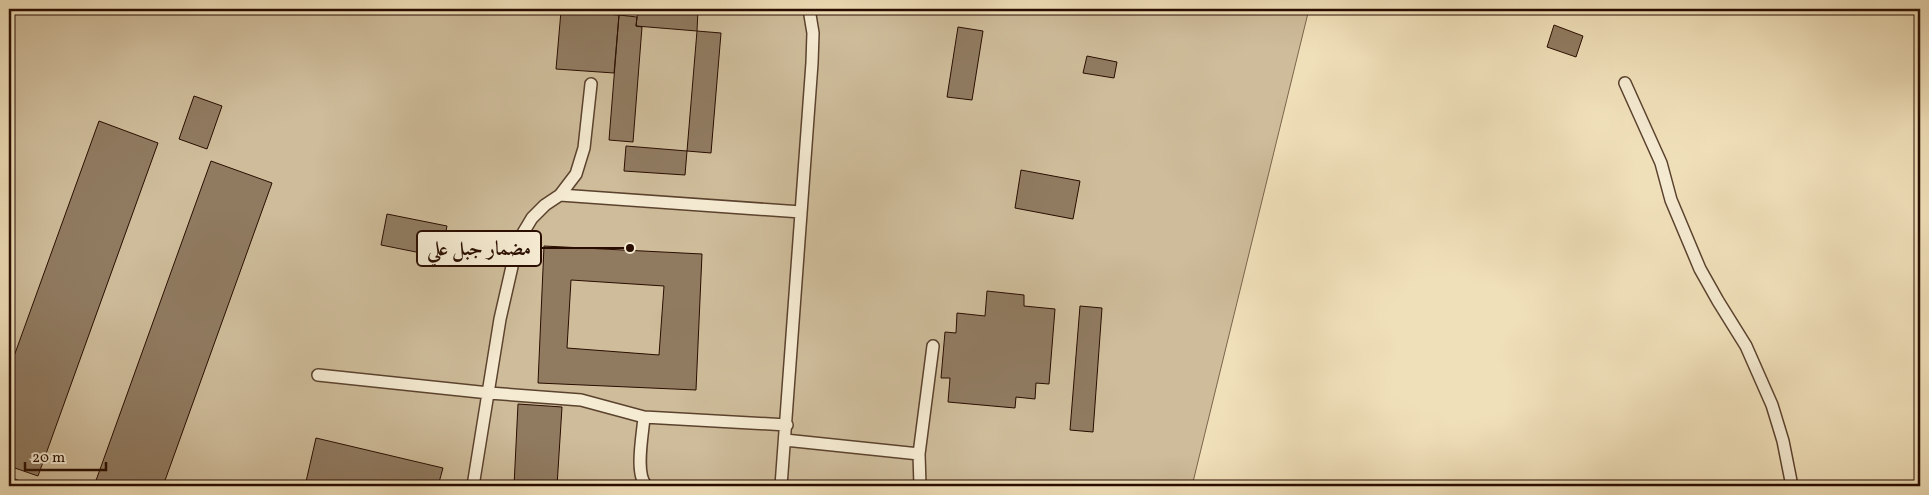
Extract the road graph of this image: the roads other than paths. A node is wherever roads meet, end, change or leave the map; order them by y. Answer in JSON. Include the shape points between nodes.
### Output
{"nodes":[{"id":1,"x":809,"y":9,"type":"edge"},
{"id":2,"x":1625,"y":83,"type":"dead end"},
{"id":3,"x":591,"y":84,"type":"dead end"},
{"id":4,"x":560,"y":195,"type":"junction"},
{"id":5,"x":801,"y":212,"type":"junction"},
{"id":6,"x":933,"y":346,"type":"dead end"},
{"id":7,"x":318,"y":375,"type":"dead end"},
{"id":8,"x":489,"y":393,"type":"junction"},
{"id":9,"x":644,"y":417,"type":"junction"},
{"id":10,"x":787,"y":424,"type":"junction"},
{"id":11,"x":785,"y":440,"type":"junction"},
{"id":12,"x":919,"y":454,"type":"junction"},
{"id":13,"x":9,"y":484,"type":"edge"},
{"id":14,"x":14,"y":486,"type":"edge"},
{"id":15,"x":472,"y":486,"type":"edge"},
{"id":16,"x":647,"y":486,"type":"edge"},
{"id":17,"x":782,"y":486,"type":"edge"},
{"id":18,"x":920,"y":486,"type":"edge"},
{"id":19,"x":1792,"y":486,"type":"edge"}],
"edges":[{"from":1,"to":5,"type":"lane","via":[[813,32]]},
{"from":2,"to":19,"type":"lane","via":[[1700,268],[1746,346],[1772,405]]},
{"from":3,"to":4,"type":"lane","via":[[581,162]]},
{"from":4,"to":5,"type":"lane"},
{"from":4,"to":8,"type":"lane","via":[[532,218],[516,249],[500,320]]},
{"from":5,"to":10,"type":"lane"},
{"from":6,"to":12,"type":"lane"},
{"from":7,"to":8,"type":"lane"},
{"from":8,"to":9,"type":"lane","via":[[581,400]]},
{"from":8,"to":15,"type":"lane"},
{"from":9,"to":10,"type":"lane"},
{"from":9,"to":16,"type":"lane","via":[[640,473],[643,484]]},
{"from":10,"to":11,"type":"lane"},
{"from":11,"to":12,"type":"lane"},
{"from":11,"to":17,"type":"lane"},
{"from":12,"to":18,"type":"lane"},
{"from":13,"to":14,"type":"lane"}]}
